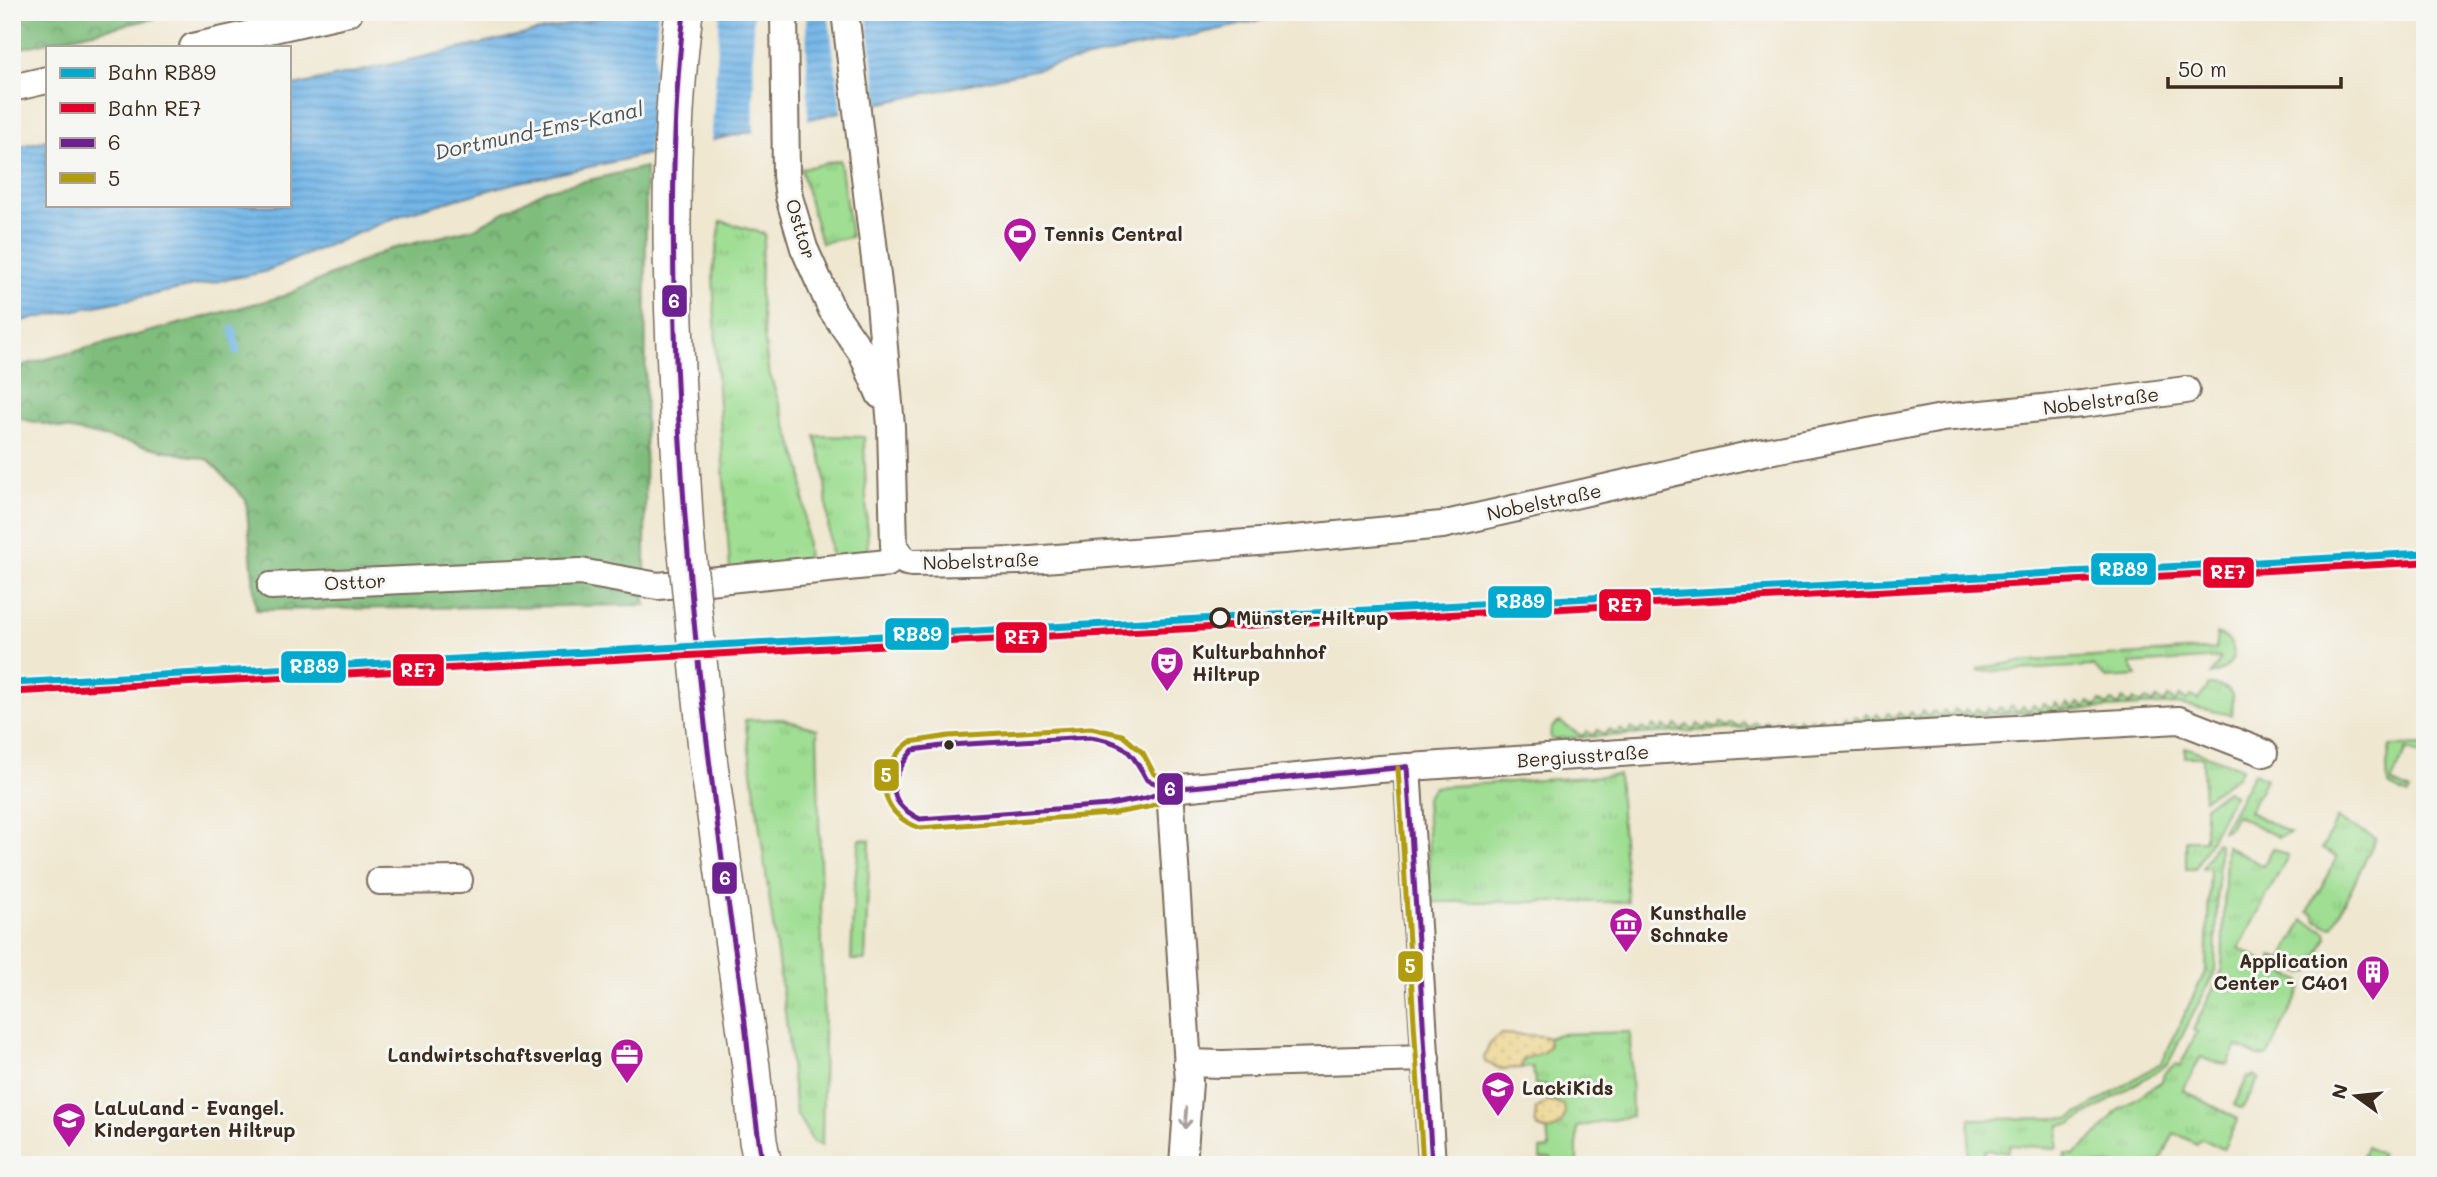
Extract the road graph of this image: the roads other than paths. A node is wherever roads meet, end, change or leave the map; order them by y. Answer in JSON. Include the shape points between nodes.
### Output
{"nodes":[{"id":1,"x":349,"y":12,"type":"edge"},
{"id":2,"x":684,"y":12,"type":"edge"},
{"id":3,"x":784,"y":12,"type":"edge"},
{"id":4,"x":845,"y":12,"type":"edge"},
{"id":5,"x":196,"y":46,"type":"edge"},
{"id":6,"x":46,"y":80,"type":"edge"},
{"id":7,"x":12,"y":88,"type":"edge"},
{"id":8,"x":2186,"y":390,"type":"dead end"},
{"id":9,"x":891,"y":426,"type":"junction"},
{"id":10,"x":899,"y":554,"type":"junction"},
{"id":11,"x":271,"y":586,"type":"dead end"},
{"id":12,"x":2264,"y":753,"type":"dead end"},
{"id":13,"x":1407,"y":767,"type":"junction"},
{"id":14,"x":459,"y":880,"type":"dead end"},
{"id":15,"x":380,"y":881,"type":"dead end"},
{"id":16,"x":1426,"y":1058,"type":"junction"},
{"id":17,"x":1188,"y":1067,"type":"junction"},
{"id":18,"x":756,"y":1157,"type":"edge"},
{"id":19,"x":1183,"y":1165,"type":"edge"},
{"id":20,"x":1432,"y":1165,"type":"edge"}],
"edges":[{"from":1,"to":5,"type":"street"},
{"from":2,"to":18,"type":"main road","bridge":true,"via":[[673,168],[673,270],[685,533],[708,758],[751,1067]]},
{"from":3,"to":9,"type":"street","name":"Osttor","via":[[789,197],[804,248],[832,310],[873,375]]},
{"from":4,"to":9,"type":"street","name":"Osttor"},
{"from":6,"to":7,"type":"street"},
{"from":8,"to":10,"type":"street","name":"Nobelstraße","via":[[1942,418],[1762,452],[1442,525],[1018,561],[912,563]]},
{"from":9,"to":10,"type":"street","name":"Osttor","via":[[893,534]]},
{"from":10,"to":11,"type":"street","name":"Osttor","via":[[888,563],[658,586],[580,572]]},
{"from":12,"to":13,"type":"street","name":"Bergiusstraße","via":[[2179,720]]},
{"from":13,"to":16,"type":"street"},
{"from":13,"to":17,"type":"street","name":"Bergiusstraße","via":[[1170,789]]},
{"from":14,"to":15,"type":"street"},
{"from":16,"to":17,"type":"street"},
{"from":16,"to":20,"type":"street"},
{"from":17,"to":19,"type":"street","name":"Bergiusstraße","one_way":true}]}
